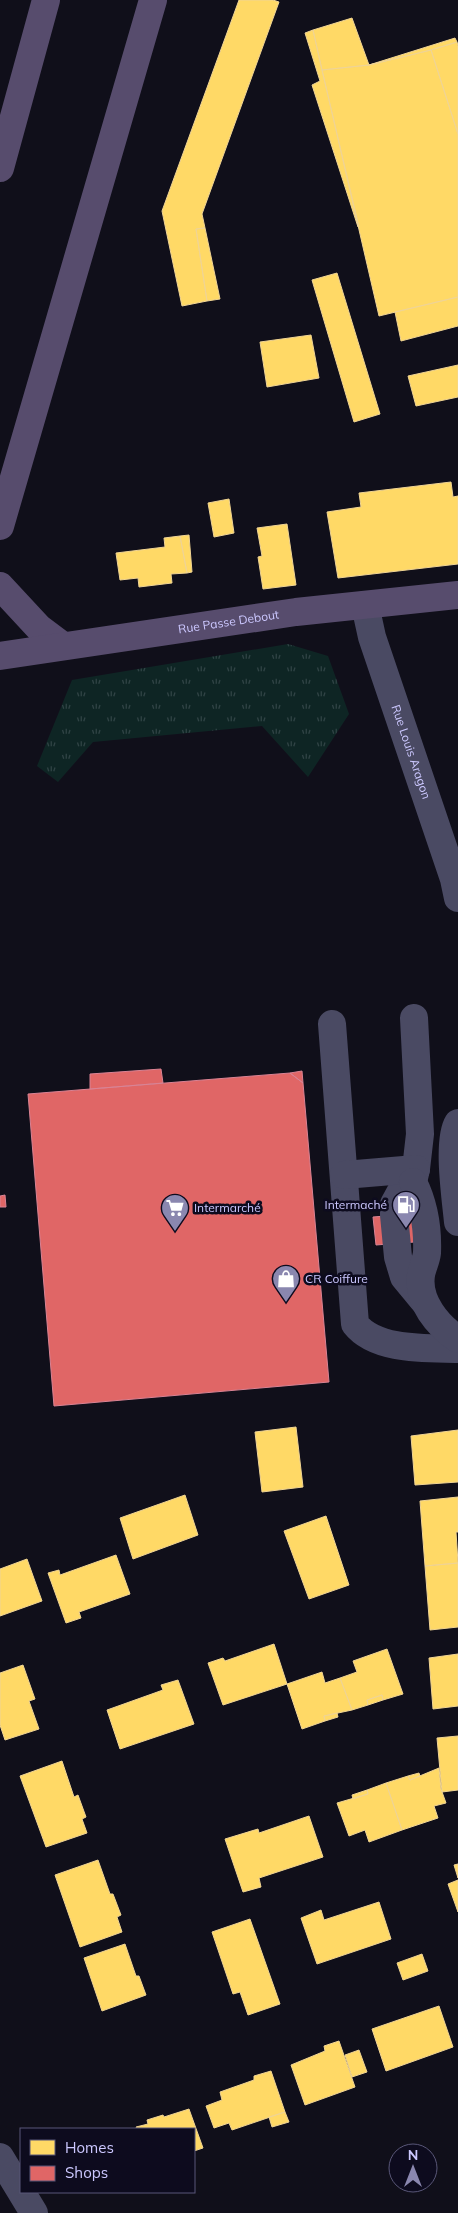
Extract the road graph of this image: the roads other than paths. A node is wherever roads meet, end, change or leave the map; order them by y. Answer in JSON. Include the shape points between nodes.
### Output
{"nodes":[{"id":1,"x":46,"y":0,"type":"edge"},
{"id":2,"x":154,"y":0,"type":"edge"},
{"id":3,"x":0,"y":168,"type":"edge"},
{"id":4,"x":0,"y":526,"type":"edge"},
{"id":5,"x":0,"y":586,"type":"edge"},
{"id":6,"x":458,"y":595,"type":"edge"},
{"id":7,"x":365,"y":605,"type":"junction"},
{"id":8,"x":63,"y":646,"type":"junction"},
{"id":9,"x":32,"y":650,"type":"junction"},
{"id":10,"x":0,"y":656,"type":"edge"},
{"id":11,"x":0,"y":676,"type":"edge"},
{"id":12,"x":458,"y":898,"type":"edge"},
{"id":13,"x":414,"y":1018,"type":"dead end"},
{"id":14,"x":332,"y":1024,"type":"dead end"},
{"id":15,"x":458,"y":1123,"type":"edge"},
{"id":16,"x":344,"y":1175,"type":"junction"},
{"id":17,"x":415,"y":1175,"type":"junction"},
{"id":18,"x":458,"y":1222,"type":"edge"},
{"id":19,"x":458,"y":1339,"type":"edge"},
{"id":20,"x":458,"y":1348,"type":"edge"},
{"id":21,"x":0,"y":2157,"type":"edge"},
{"id":22,"x":20,"y":2190,"type":"edge"},
{"id":23,"x":22,"y":2193,"type":"edge"},
{"id":24,"x":34,"y":2213,"type":"edge"}],
"edges":[{"from":1,"to":3,"type":"main road"},
{"from":2,"to":4,"type":"main road"},
{"from":5,"to":8,"type":"main road","via":[[39,628]]},
{"from":6,"to":7,"type":"main road","name":"Rue Passe Debout"},
{"from":7,"to":8,"type":"main road","name":"Rue Passe Debout"},
{"from":7,"to":12,"type":"street","name":"Rue Louis Aragon","via":[[372,637]]},
{"from":8,"to":9,"type":"main road","name":"Rue Passe Debout"},
{"from":9,"to":10,"type":"main road","name":"Rue Passe Debout"},
{"from":9,"to":11,"type":"main road"},
{"from":13,"to":17,"type":"street","via":[[420,1134]]},
{"from":14,"to":16,"type":"street"},
{"from":15,"to":18,"type":"street","via":[[452,1145]]},
{"from":16,"to":17,"type":"street"},
{"from":16,"to":20,"type":"street","via":[[355,1324],[362,1333],[378,1340],[408,1347]]},
{"from":17,"to":19,"type":"street","via":[[394,1204],[396,1244],[404,1277],[439,1323]]},
{"from":21,"to":22,"type":"street"},
{"from":23,"to":24,"type":"street"}]}
